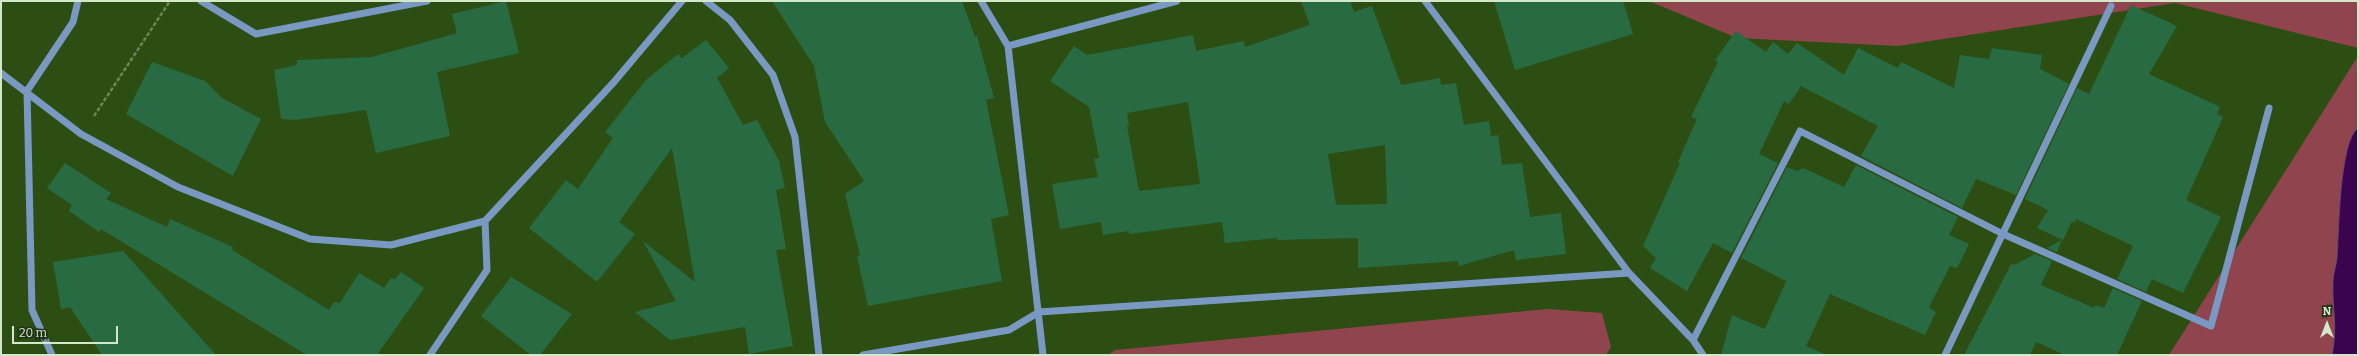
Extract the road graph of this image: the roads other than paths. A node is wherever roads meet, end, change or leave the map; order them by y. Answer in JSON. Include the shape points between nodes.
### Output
{"nodes":[{"id":1,"x":78,"y":1,"type":"edge"},
{"id":2,"x":201,"y":1,"type":"edge"},
{"id":3,"x":427,"y":1,"type":"edge"},
{"id":4,"x":682,"y":1,"type":"edge"},
{"id":5,"x":706,"y":1,"type":"edge"},
{"id":6,"x":981,"y":1,"type":"edge"},
{"id":7,"x":1177,"y":1,"type":"edge"},
{"id":8,"x":1425,"y":1,"type":"edge"},
{"id":9,"x":2111,"y":6,"type":"dead end"},
{"id":10,"x":1008,"y":46,"type":"junction"},
{"id":11,"x":1,"y":73,"type":"edge"},
{"id":12,"x":28,"y":91,"type":"junction"},
{"id":13,"x":2269,"y":108,"type":"dead end"},
{"id":14,"x":485,"y":222,"type":"junction"},
{"id":15,"x":2003,"y":234,"type":"junction"},
{"id":16,"x":1629,"y":273,"type":"junction"},
{"id":17,"x":1039,"y":312,"type":"junction"},
{"id":18,"x":1693,"y":340,"type":"junction"},
{"id":19,"x":52,"y":355,"type":"edge"},
{"id":20,"x":430,"y":355,"type":"edge"},
{"id":21,"x":819,"y":355,"type":"edge"},
{"id":22,"x":863,"y":355,"type":"edge"},
{"id":23,"x":1043,"y":355,"type":"edge"},
{"id":24,"x":1703,"y":355,"type":"edge"},
{"id":25,"x":1945,"y":355,"type":"edge"}],
"edges":[{"from":1,"to":12,"type":"street","via":[[73,22]]},
{"from":2,"to":3,"type":"street","via":[[256,34]]},
{"from":4,"to":14,"type":"street","via":[[614,82]]},
{"from":5,"to":21,"type":"street","via":[[730,20],[773,75],[795,137]]},
{"from":6,"to":10,"type":"street"},
{"from":7,"to":10,"type":"street"},
{"from":8,"to":16,"type":"street"},
{"from":9,"to":15,"type":"street"},
{"from":10,"to":17,"type":"street"},
{"from":11,"to":12,"type":"street"},
{"from":12,"to":14,"type":"street","via":[[82,134],[178,187],[310,239],[391,245]]},
{"from":12,"to":19,"type":"street","via":[[32,310]]},
{"from":13,"to":15,"type":"street","via":[[2211,326]]},
{"from":14,"to":20,"type":"street","via":[[487,270]]},
{"from":15,"to":18,"type":"street","via":[[1800,131]]},
{"from":15,"to":25,"type":"street"},
{"from":16,"to":17,"type":"street"},
{"from":16,"to":18,"type":"street"},
{"from":17,"to":22,"type":"street","via":[[1009,330]]},
{"from":17,"to":23,"type":"street"},
{"from":18,"to":24,"type":"street"}]}
